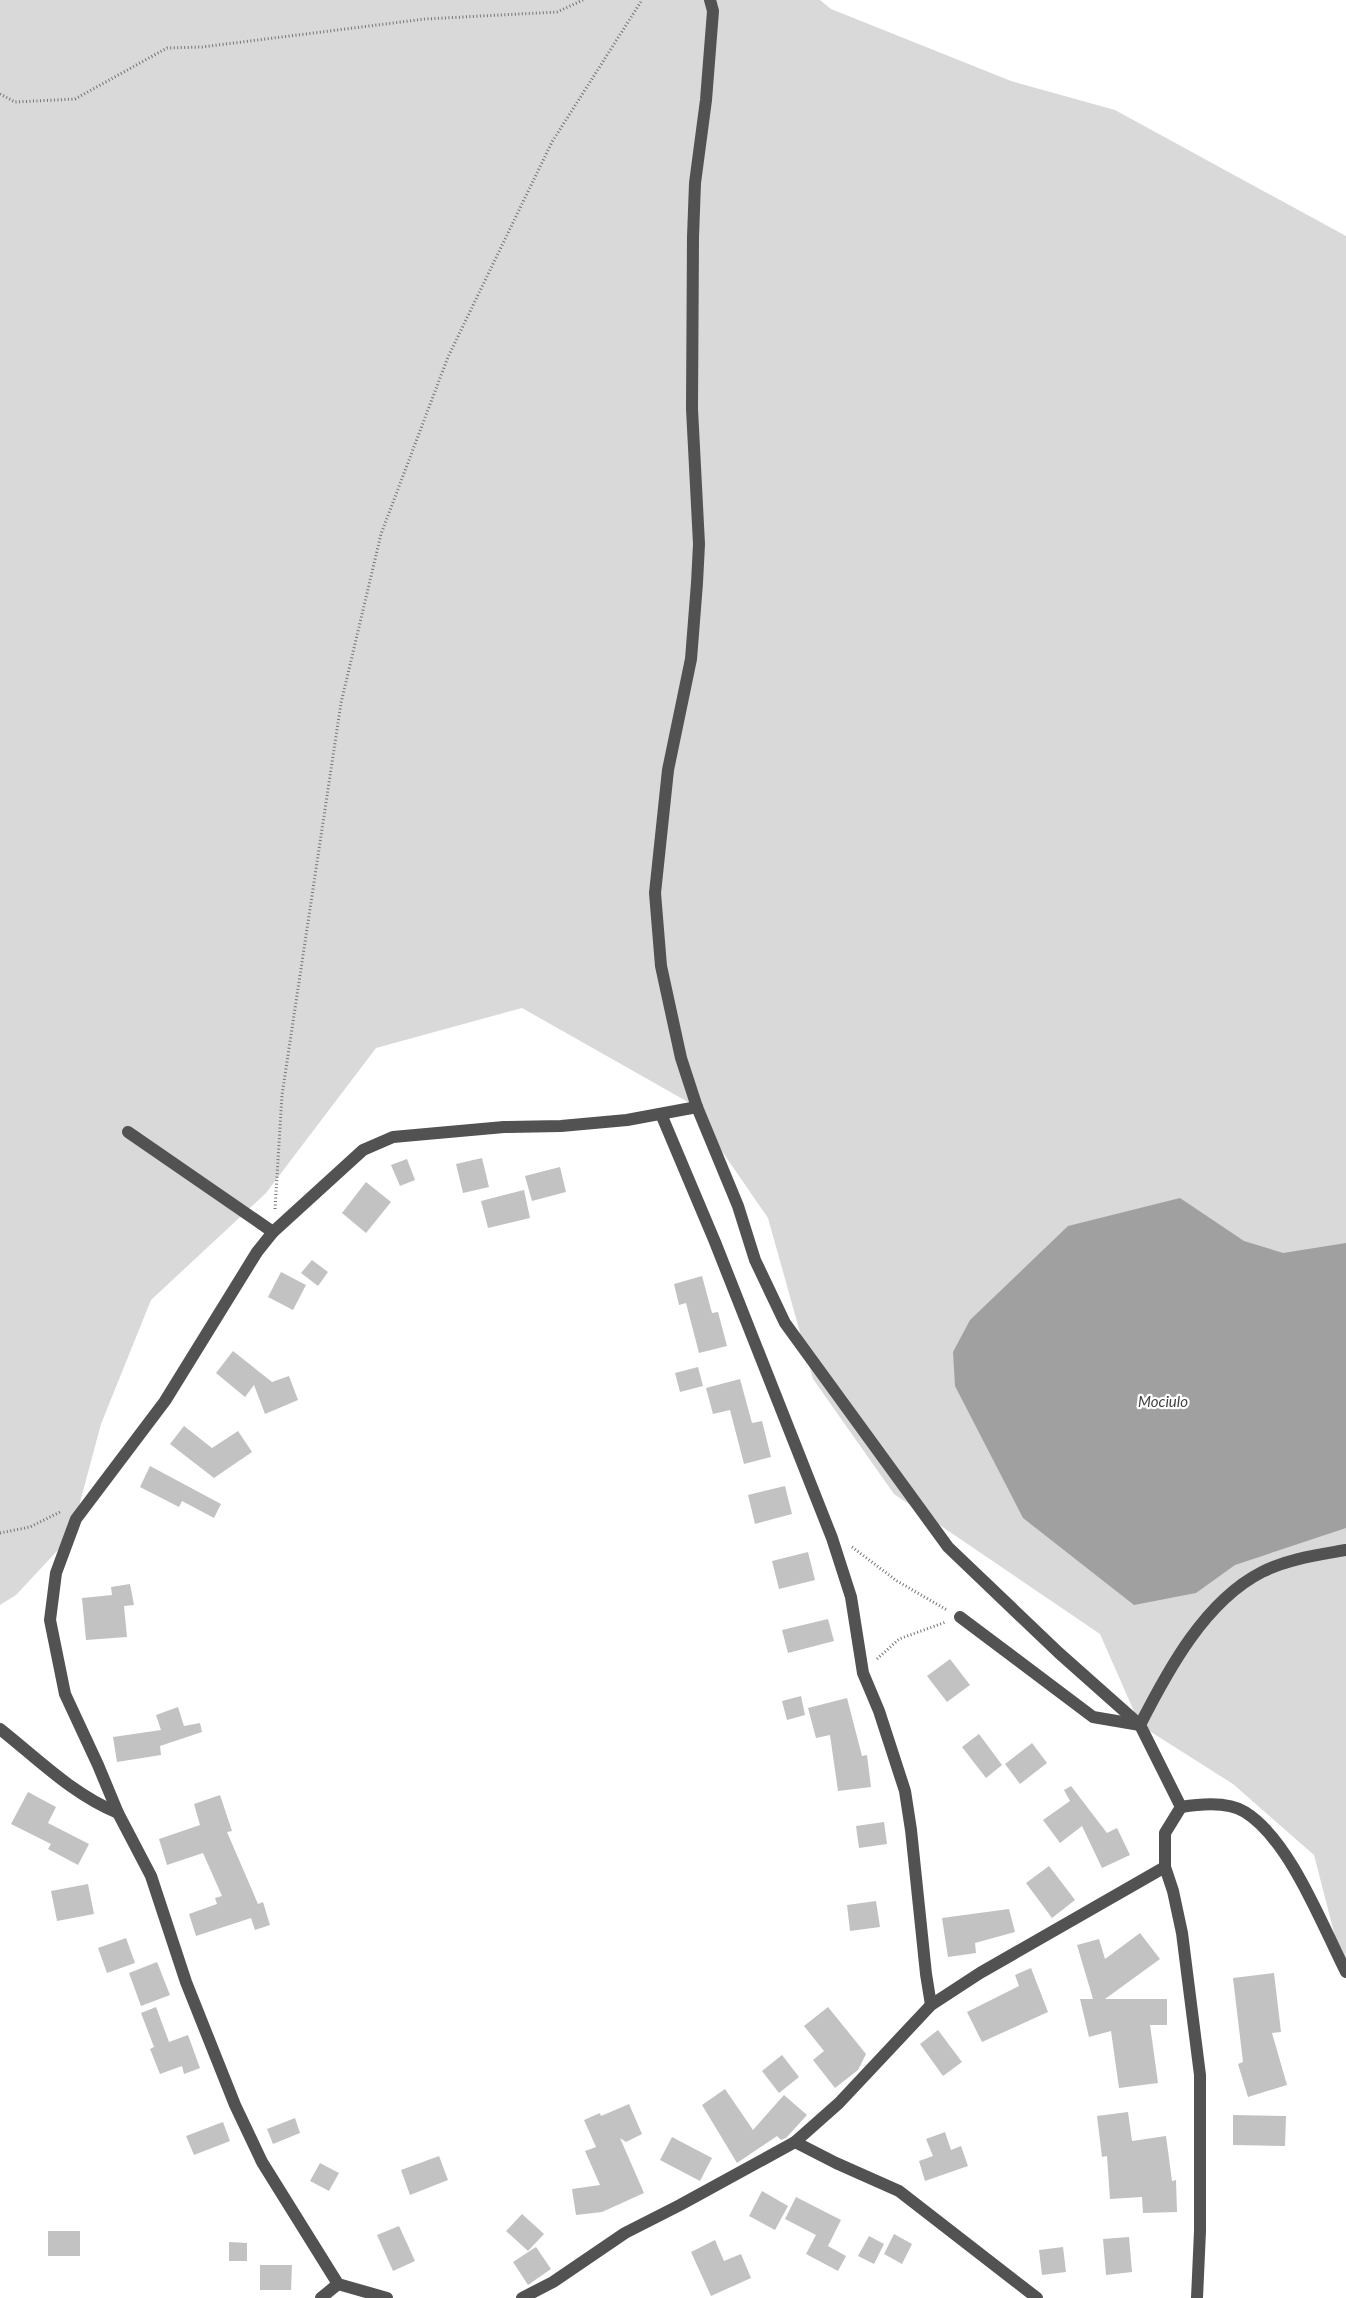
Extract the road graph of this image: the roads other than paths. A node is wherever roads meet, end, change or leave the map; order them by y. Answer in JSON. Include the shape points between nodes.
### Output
{"nodes":[{"id":1,"x":710,"y":0,"type":"edge"},
{"id":2,"x":697,"y":1107,"type":"junction"},
{"id":3,"x":661,"y":1114,"type":"junction"},
{"id":4,"x":128,"y":1132,"type":"dead end"},
{"id":5,"x":273,"y":1232,"type":"junction"},
{"id":6,"x":1346,"y":1550,"type":"edge"},
{"id":7,"x":960,"y":1617,"type":"road end"},
{"id":8,"x":1140,"y":1725,"type":"junction"},
{"id":9,"x":0,"y":1729,"type":"edge"},
{"id":10,"x":1181,"y":1807,"type":"junction"},
{"id":11,"x":118,"y":1813,"type":"junction"},
{"id":12,"x":1165,"y":1867,"type":"junction"},
{"id":13,"x":1346,"y":1972,"type":"edge"},
{"id":14,"x":931,"y":2005,"type":"junction"},
{"id":15,"x":795,"y":2142,"type":"junction"},
{"id":16,"x":338,"y":2284,"type":"junction"},
{"id":17,"x":321,"y":2298,"type":"edge"},
{"id":18,"x":387,"y":2298,"type":"edge"},
{"id":19,"x":522,"y":2298,"type":"edge"},
{"id":20,"x":1037,"y":2298,"type":"edge"},
{"id":21,"x":1197,"y":2298,"type":"edge"}],
"edges":[{"from":1,"to":2,"type":"street","via":[[714,11],[695,183],[693,237],[692,409],[697,583],[691,660],[668,770],[655,893],[661,966]]},
{"from":2,"to":3,"type":"street"},
{"from":2,"to":8,"type":"street","via":[[738,1206],[755,1260],[785,1323],[948,1547]]},
{"from":3,"to":5,"type":"street","via":[[561,1126],[504,1127],[393,1137],[362,1150]]},
{"from":3,"to":14,"type":"street","via":[[832,1538],[851,1596],[863,1673],[880,1711],[912,1830]]},
{"from":4,"to":5,"type":"street"},
{"from":5,"to":11,"type":"street","via":[[257,1252],[166,1401],[76,1519],[56,1574],[50,1620],[65,1694]]},
{"from":6,"to":8,"type":"street","via":[[1300,1558],[1262,1572],[1231,1592],[1199,1628],[1166,1675]]},
{"from":7,"to":8,"type":"street","via":[[1093,1717]]},
{"from":8,"to":10,"type":"street"},
{"from":9,"to":11,"type":"street","via":[[68,1786],[96,1804]]},
{"from":10,"to":12,"type":"street","via":[[1165,1833]]},
{"from":10,"to":13,"type":"street","via":[[1207,1803],[1243,1811],[1270,1833],[1292,1868]]},
{"from":11,"to":16,"type":"street","via":[[151,1876],[186,1982],[234,2106],[262,2162]]},
{"from":12,"to":14,"type":"street","via":[[980,1973]]},
{"from":12,"to":21,"type":"street","via":[[1182,1933],[1200,2075]]},
{"from":14,"to":15,"type":"street","via":[[839,2102]]},
{"from":15,"to":19,"type":"street","via":[[625,2233],[553,2282]]},
{"from":15,"to":20,"type":"street","via":[[900,2190]]},
{"from":16,"to":17,"type":"street"},
{"from":16,"to":18,"type":"street"}]}
